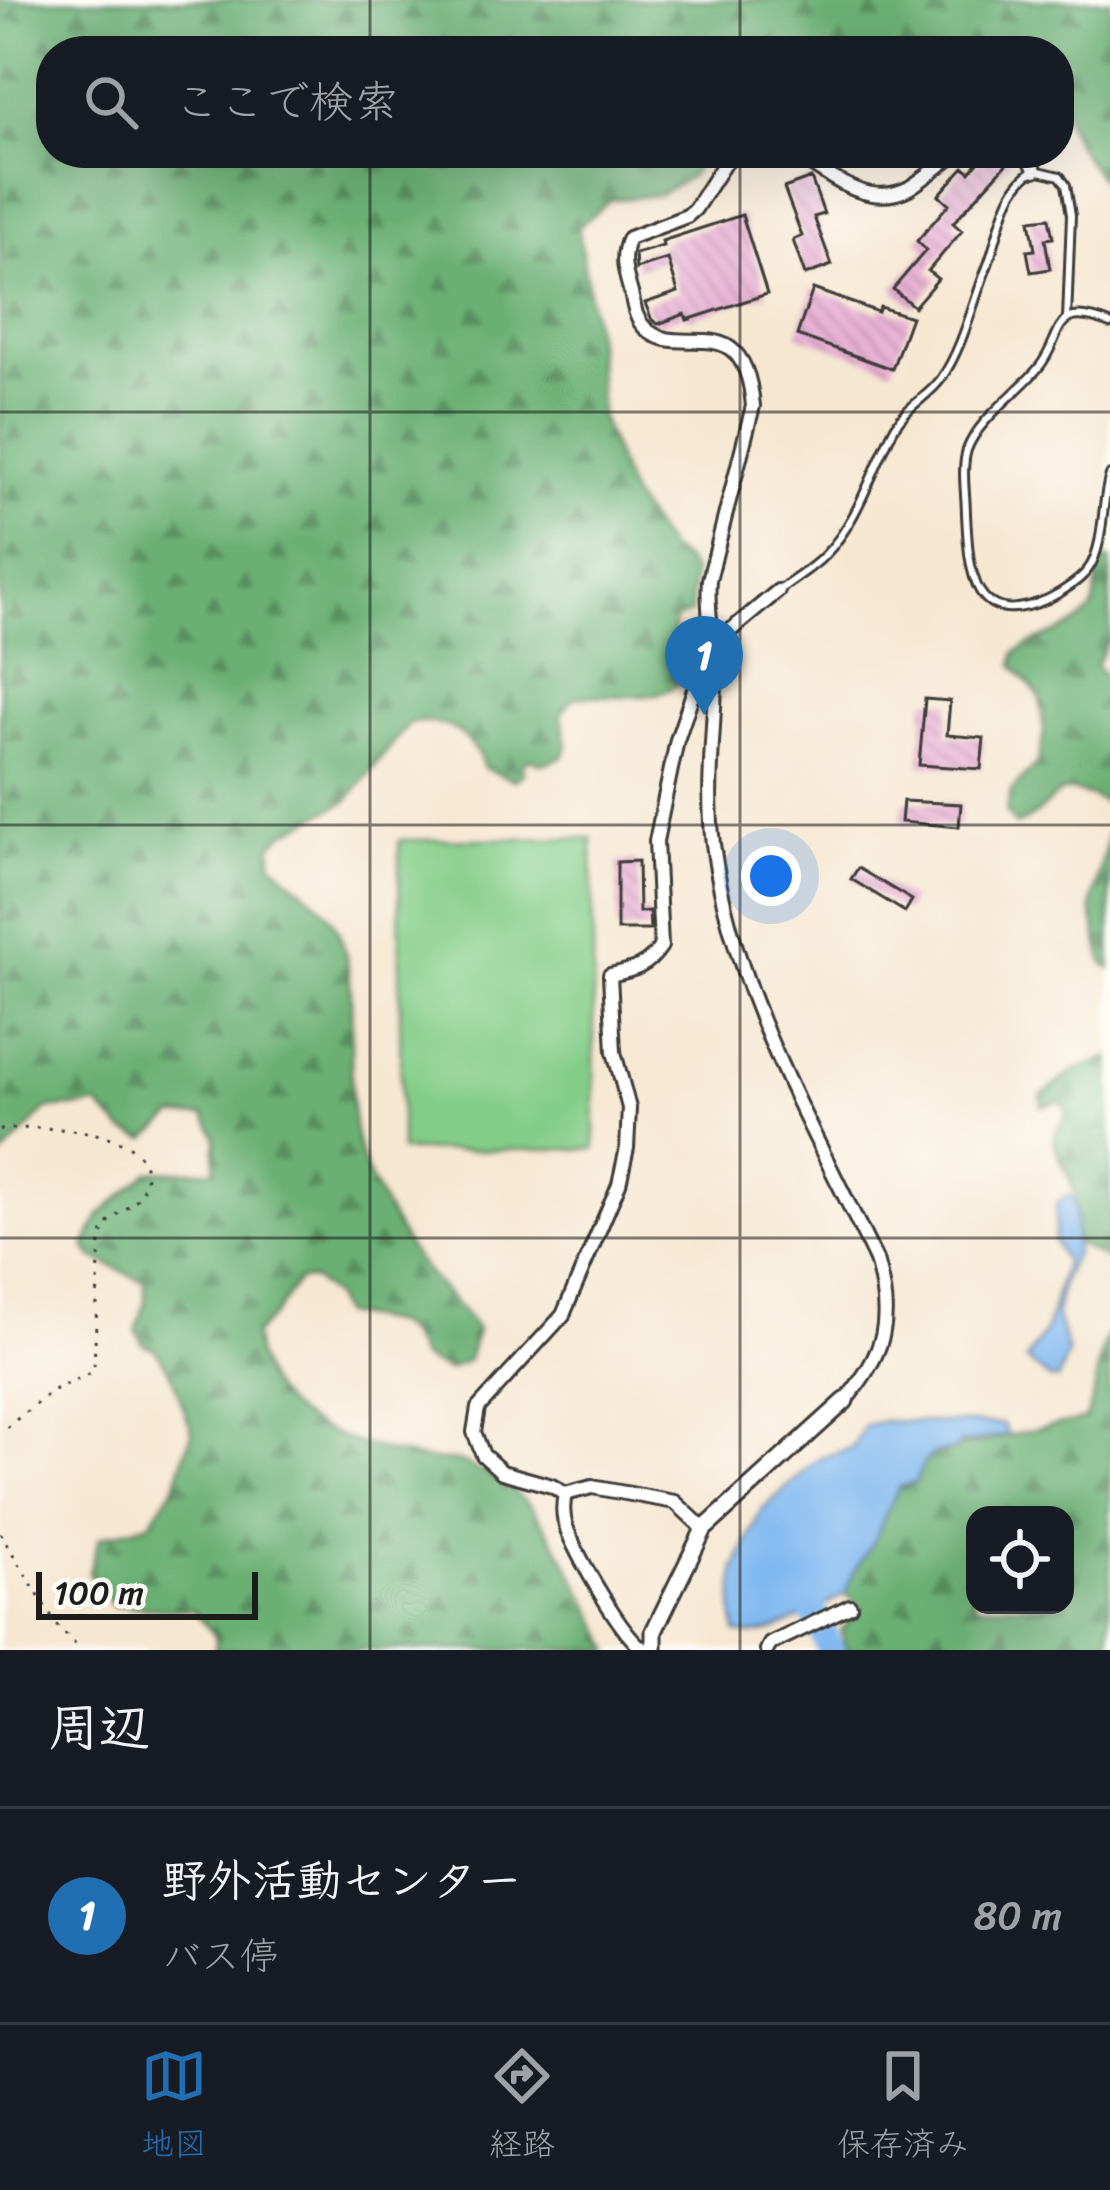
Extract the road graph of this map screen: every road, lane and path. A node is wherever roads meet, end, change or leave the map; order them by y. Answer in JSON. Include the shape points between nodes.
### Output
{"nodes":[{"id":1,"x":721,"y":168,"type":"edge"},
{"id":2,"x":818,"y":168,"type":"edge"},
{"id":3,"x":937,"y":168,"type":"edge"},
{"id":4,"x":1035,"y":170,"type":"joint"},
{"id":5,"x":1067,"y":320,"type":"junction"},
{"id":6,"x":1110,"y":324,"type":"edge"},
{"id":7,"x":1110,"y":475,"type":"edge"},
{"id":8,"x":778,"y":591,"type":"joint"},
{"id":9,"x":712,"y":655,"type":"junction"},
{"id":10,"x":0,"y":1130,"type":"edge"},
{"id":11,"x":845,"y":1400,"type":"joint"},
{"id":12,"x":0,"y":1433,"type":"edge"},
{"id":13,"x":566,"y":1494,"type":"junction"},
{"id":14,"x":704,"y":1528,"type":"junction"},
{"id":15,"x":0,"y":1533,"type":"edge"},
{"id":16,"x":850,"y":1606,"type":"dead end"},
{"id":17,"x":81,"y":1650,"type":"edge"},
{"id":18,"x":650,"y":1650,"type":"edge"},
{"id":19,"x":767,"y":1650,"type":"edge"}],
"edges":[{"from":1,"to":9,"type":"street","via":[[687,216],[629,238],[622,262],[646,331],[723,344],[750,381],[753,406],[710,580]]},
{"from":2,"to":3,"type":"street","via":[[882,196]]},
{"from":4,"to":5,"type":"lane","via":[[1060,176],[1070,199]]},
{"from":4,"to":8,"type":"lane","via":[[1018,181],[940,381],[898,424],[836,542]]},
{"from":5,"to":6,"type":"lane"},
{"from":5,"to":7,"type":"lane","via":[[1042,364],[965,457],[970,570],[986,601],[1022,609],[1078,579],[1091,565]]},
{"from":8,"to":9,"type":"street"},
{"from":9,"to":11,"type":"street","via":[[712,837],[727,919],[768,1034],[885,1292],[883,1340]]},
{"from":9,"to":13,"type":"street","via":[[665,784],[656,841],[661,946],[638,968],[610,975],[614,1052],[629,1108],[619,1184],[563,1315],[478,1408],[474,1432],[483,1455],[502,1472]]},
{"from":10,"to":12,"type":"path","via":[[112,1136],[145,1166],[139,1198],[106,1221],[100,1240],[94,1365]]},
{"from":11,"to":14,"type":"street"},
{"from":13,"to":14,"type":"street","via":[[592,1487],[675,1502]]},
{"from":13,"to":18,"type":"street","via":[[567,1530],[626,1634]]},
{"from":14,"to":18,"type":"street"},
{"from":15,"to":17,"type":"path","via":[[57,1626]]},
{"from":16,"to":19,"type":"street"}]}
